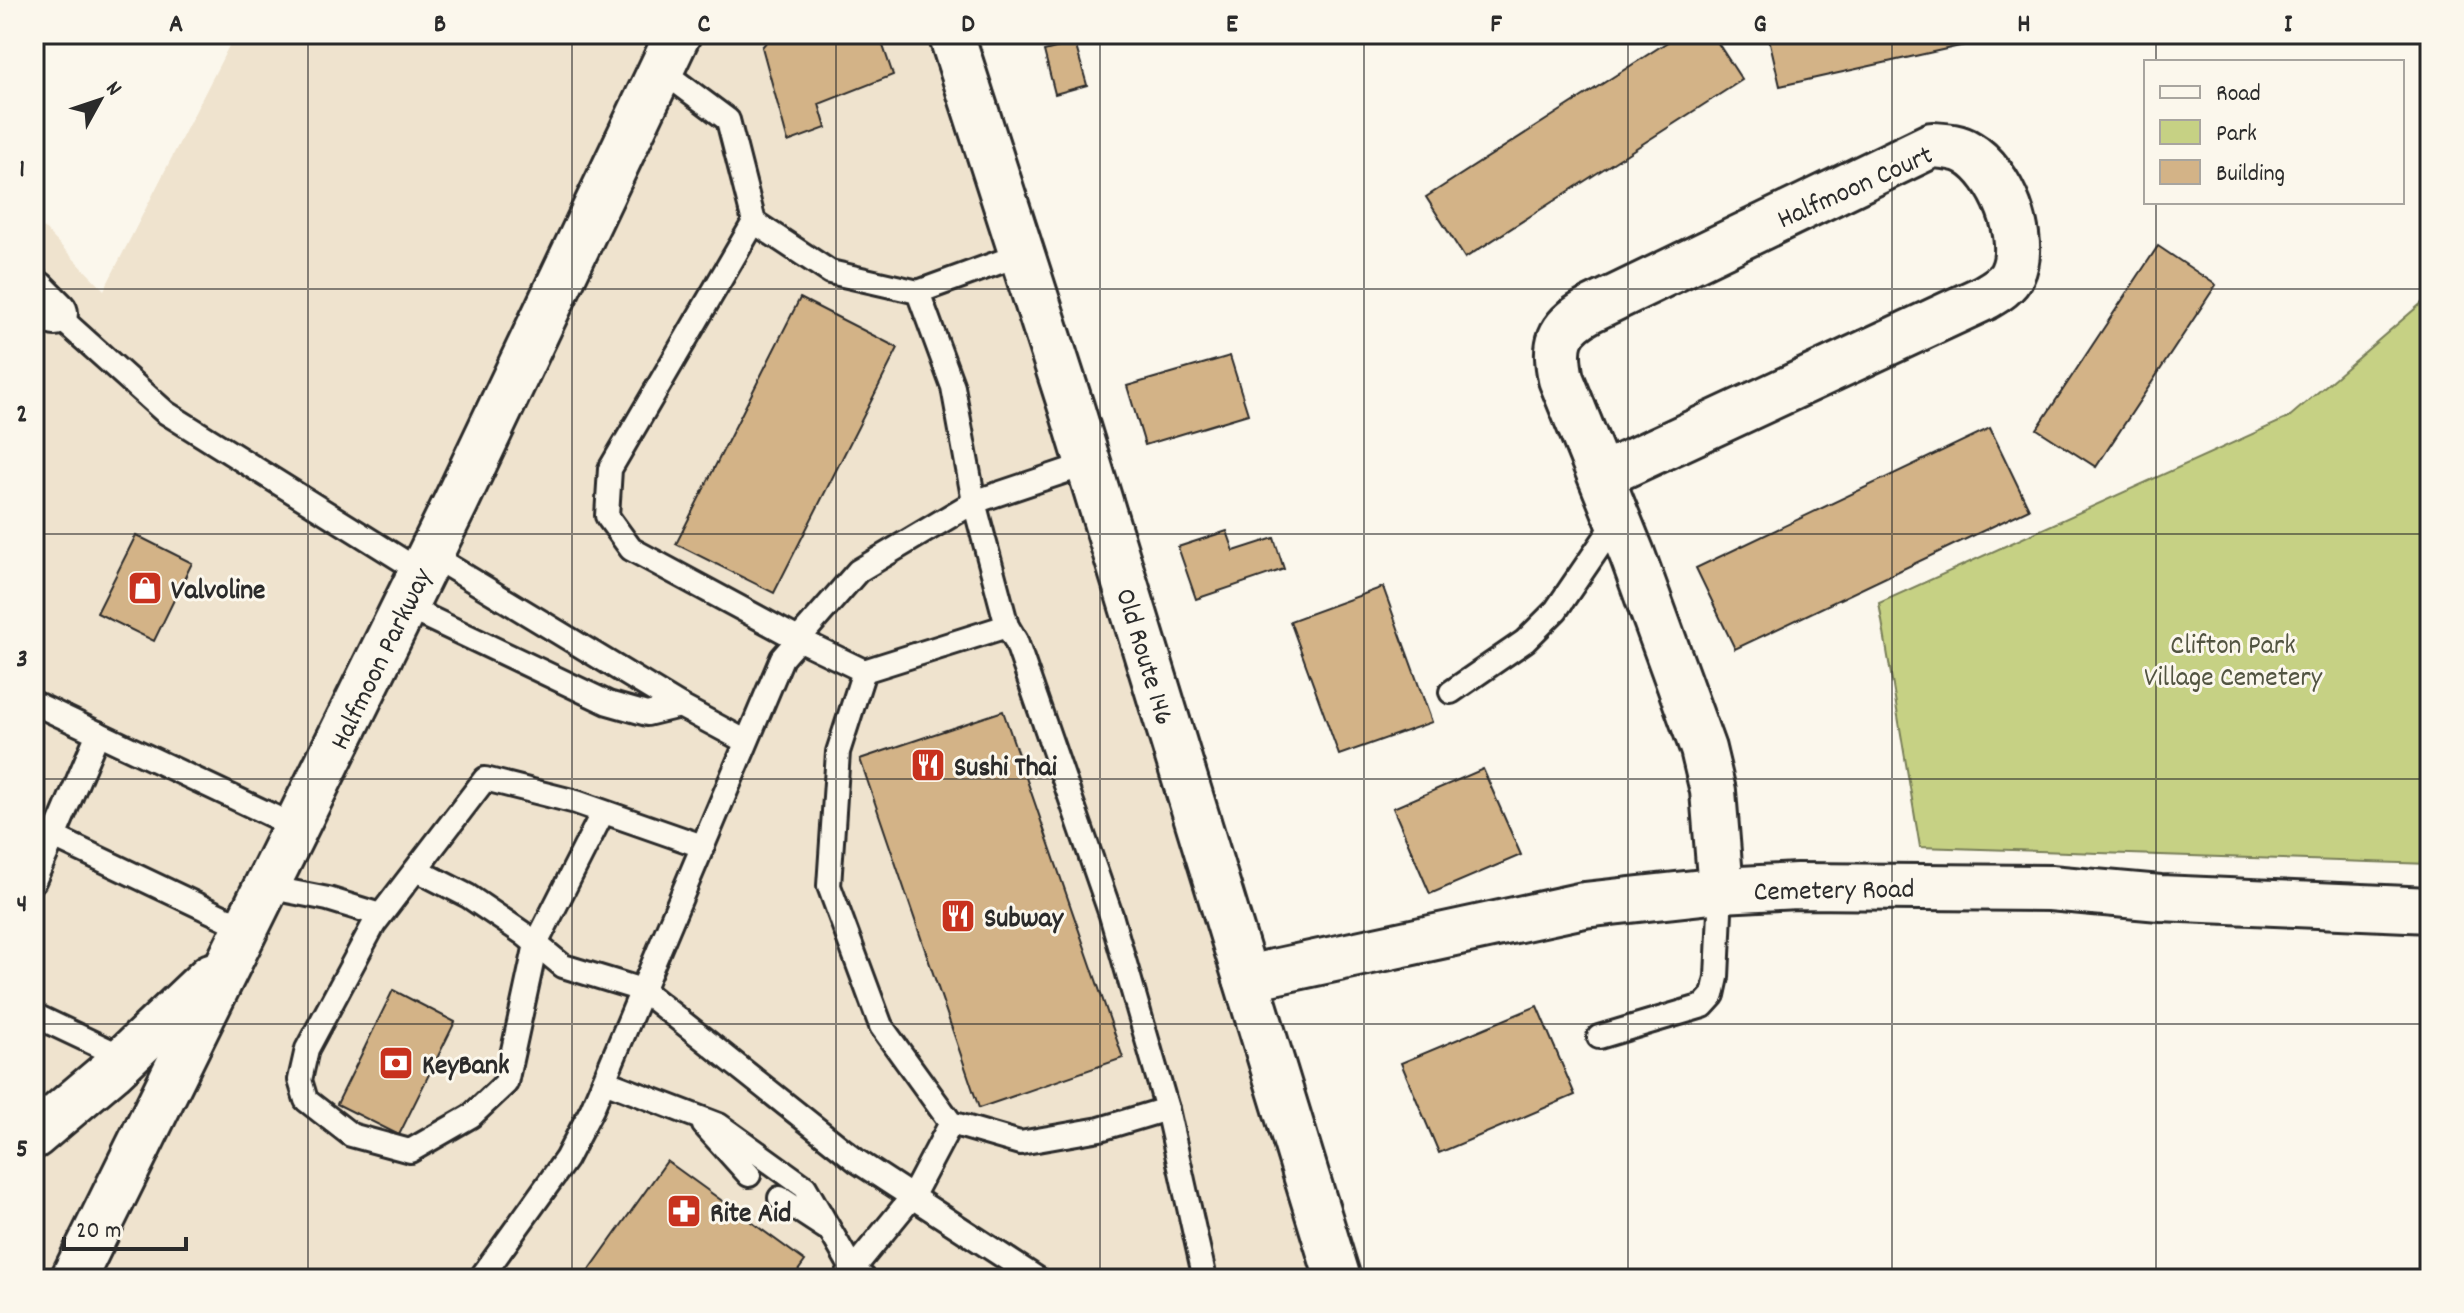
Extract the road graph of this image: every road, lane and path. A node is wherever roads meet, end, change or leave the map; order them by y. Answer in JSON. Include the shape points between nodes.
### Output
{"nodes":[{"id":1,"x":951,"y":34,"type":"edge"},
{"id":2,"x":670,"y":52,"type":"edge"},
{"id":3,"x":754,"y":222,"type":"junction"},
{"id":4,"x":1022,"y":254,"type":"junction"},
{"id":5,"x":918,"y":292,"type":"junction"},
{"id":6,"x":44,"y":302,"type":"edge"},
{"id":7,"x":1087,"y":464,"type":"junction"},
{"id":8,"x":1601,"y":476,"type":"junction"},
{"id":9,"x":974,"y":502,"type":"junction"},
{"id":10,"x":1618,"y":519,"type":"junction"},
{"id":11,"x":418,"y":577,"type":"junction"},
{"id":12,"x":1007,"y":626,"type":"junction"},
{"id":13,"x":798,"y":639,"type":"junction"},
{"id":14,"x":864,"y":671,"type":"junction"},
{"id":15,"x":1451,"y":692,"type":"dead end"},
{"id":16,"x":34,"y":703,"type":"edge"},
{"id":17,"x":680,"y":706,"type":"junction"},
{"id":18,"x":98,"y":733,"type":"junction"},
{"id":19,"x":745,"y":741,"type":"junction"},
{"id":20,"x":603,"y":812,"type":"junction"},
{"id":21,"x":296,"y":827,"type":"junction"},
{"id":22,"x":54,"y":837,"type":"junction"},
{"id":23,"x":702,"y":846,"type":"junction"},
{"id":24,"x":417,"y":870,"type":"junction"},
{"id":25,"x":34,"y":881,"type":"edge"},
{"id":26,"x":267,"y":887,"type":"junction"},
{"id":27,"x":1721,"y":890,"type":"junction"},
{"id":28,"x":2430,"y":910,"type":"edge"},
{"id":29,"x":380,"y":915,"type":"junction"},
{"id":30,"x":239,"y":942,"type":"junction"},
{"id":31,"x":536,"y":944,"type":"junction"},
{"id":32,"x":1246,"y":978,"type":"junction"},
{"id":33,"x":642,"y":990,"type":"junction"},
{"id":34,"x":34,"y":1015,"type":"edge"},
{"id":35,"x":1599,"y":1037,"type":"dead end"},
{"id":36,"x":125,"y":1058,"type":"junction"},
{"id":37,"x":604,"y":1081,"type":"junction"},
{"id":38,"x":1167,"y":1109,"type":"junction"},
{"id":39,"x":697,"y":1116,"type":"junction"},
{"id":40,"x":951,"y":1123,"type":"junction"},
{"id":41,"x":34,"y":1136,"type":"edge"},
{"id":42,"x":749,"y":1175,"type":"dead end"},
{"id":43,"x":912,"y":1197,"type":"junction"},
{"id":44,"x":780,"y":1198,"type":"dead end"},
{"id":45,"x":830,"y":1231,"type":"junction"},
{"id":46,"x":854,"y":1276,"type":"edge"},
{"id":47,"x":73,"y":1279,"type":"edge"},
{"id":48,"x":480,"y":1279,"type":"edge"},
{"id":49,"x":1038,"y":1279,"type":"edge"},
{"id":50,"x":1205,"y":1279,"type":"edge"},
{"id":51,"x":1338,"y":1279,"type":"edge"}],
"edges":[{"from":1,"to":4,"type":"street","name":"Old Route 146"},
{"from":2,"to":3,"type":"lane","via":[[728,120]]},
{"from":2,"to":11,"type":"street","name":"Halfmoon Parkway"},
{"from":3,"to":5,"type":"lane","via":[[830,272]]},
{"from":3,"to":13,"type":"lane","via":[[610,469],[607,516],[631,549]]},
{"from":4,"to":5,"type":"lane"},
{"from":4,"to":7,"type":"street","name":"Old Route 146"},
{"from":5,"to":9,"type":"lane","via":[[953,387]]},
{"from":6,"to":11,"type":"lane","via":[[165,412]]},
{"from":7,"to":9,"type":"lane"},
{"from":7,"to":32,"type":"street","name":"Old Route 146"},
{"from":8,"to":8,"type":"street","name":"Halfmoon Court","via":[[1556,355],[1560,334],[1575,318],[1932,145],[1970,154],[1992,177],[2010,209],[2019,246],[2012,275],[2000,288]]},
{"from":8,"to":10,"type":"street","name":"Halfmoon Court"},
{"from":9,"to":12,"type":"lane"},
{"from":9,"to":13,"type":"lane","via":[[858,571]]},
{"from":10,"to":15,"type":"lane","via":[[1556,610],[1525,641]]},
{"from":10,"to":27,"type":"street","name":"Halfmoon Court","via":[[1703,749],[1713,791]]},
{"from":11,"to":17,"type":"lane"},
{"from":11,"to":17,"type":"lane","via":[[608,703],[647,714]]},
{"from":11,"to":21,"type":"street","name":"Halfmoon Parkway"},
{"from":12,"to":14,"type":"lane"},
{"from":12,"to":38,"type":"lane","via":[[1111,915]]},
{"from":13,"to":14,"type":"lane"},
{"from":13,"to":19,"type":"lane","via":[[782,658]]},
{"from":14,"to":40,"type":"lane","via":[[838,752],[829,886],[881,1026]]},
{"from":16,"to":18,"type":"lane"},
{"from":17,"to":19,"type":"lane"},
{"from":18,"to":21,"type":"lane"},
{"from":18,"to":22,"type":"lane"},
{"from":19,"to":23,"type":"lane"},
{"from":20,"to":23,"type":"lane"},
{"from":20,"to":24,"type":"lane","via":[[485,779]]},
{"from":20,"to":31,"type":"lane"},
{"from":21,"to":26,"type":"street","name":"Halfmoon Parkway"},
{"from":22,"to":25,"type":"lane"},
{"from":22,"to":30,"type":"lane"},
{"from":23,"to":33,"type":"lane"},
{"from":24,"to":29,"type":"lane"},
{"from":24,"to":31,"type":"lane","via":[[468,896]]},
{"from":26,"to":29,"type":"lane"},
{"from":26,"to":30,"type":"street","name":"Halfmoon Parkway"},
{"from":27,"to":28,"type":"street","name":"Cemetery Road","via":[[2050,888]]},
{"from":27,"to":32,"type":"street","name":"Cemetery Road","via":[[1584,905]]},
{"from":27,"to":35,"type":"lane","via":[[1713,995],[1703,1006]]},
{"from":29,"to":31,"type":"lane","via":[[307,1049],[300,1080],[306,1100],[351,1135],[410,1151],[471,1116],[506,1083]]},
{"from":30,"to":36,"type":"street"},
{"from":30,"to":47,"type":"street","name":"Halfmoon Parkway"},
{"from":31,"to":33,"type":"lane","via":[[563,966]]},
{"from":32,"to":51,"type":"street","name":"Old Route 146"},
{"from":33,"to":37,"type":"lane"},
{"from":33,"to":43,"type":"lane","via":[[857,1161]]},
{"from":34,"to":36,"type":"lane"},
{"from":36,"to":41,"type":"street"},
{"from":37,"to":39,"type":"lane"},
{"from":37,"to":48,"type":"lane","via":[[566,1159]]},
{"from":38,"to":40,"type":"lane","via":[[1100,1129],[1020,1143]]},
{"from":38,"to":50,"type":"lane"},
{"from":39,"to":42,"type":"lane"},
{"from":39,"to":45,"type":"lane","via":[[719,1125],[805,1187]]},
{"from":40,"to":43,"type":"lane"},
{"from":43,"to":46,"type":"lane"},
{"from":43,"to":49,"type":"lane"},
{"from":44,"to":45,"type":"lane"},
{"from":45,"to":46,"type":"lane"}]}
